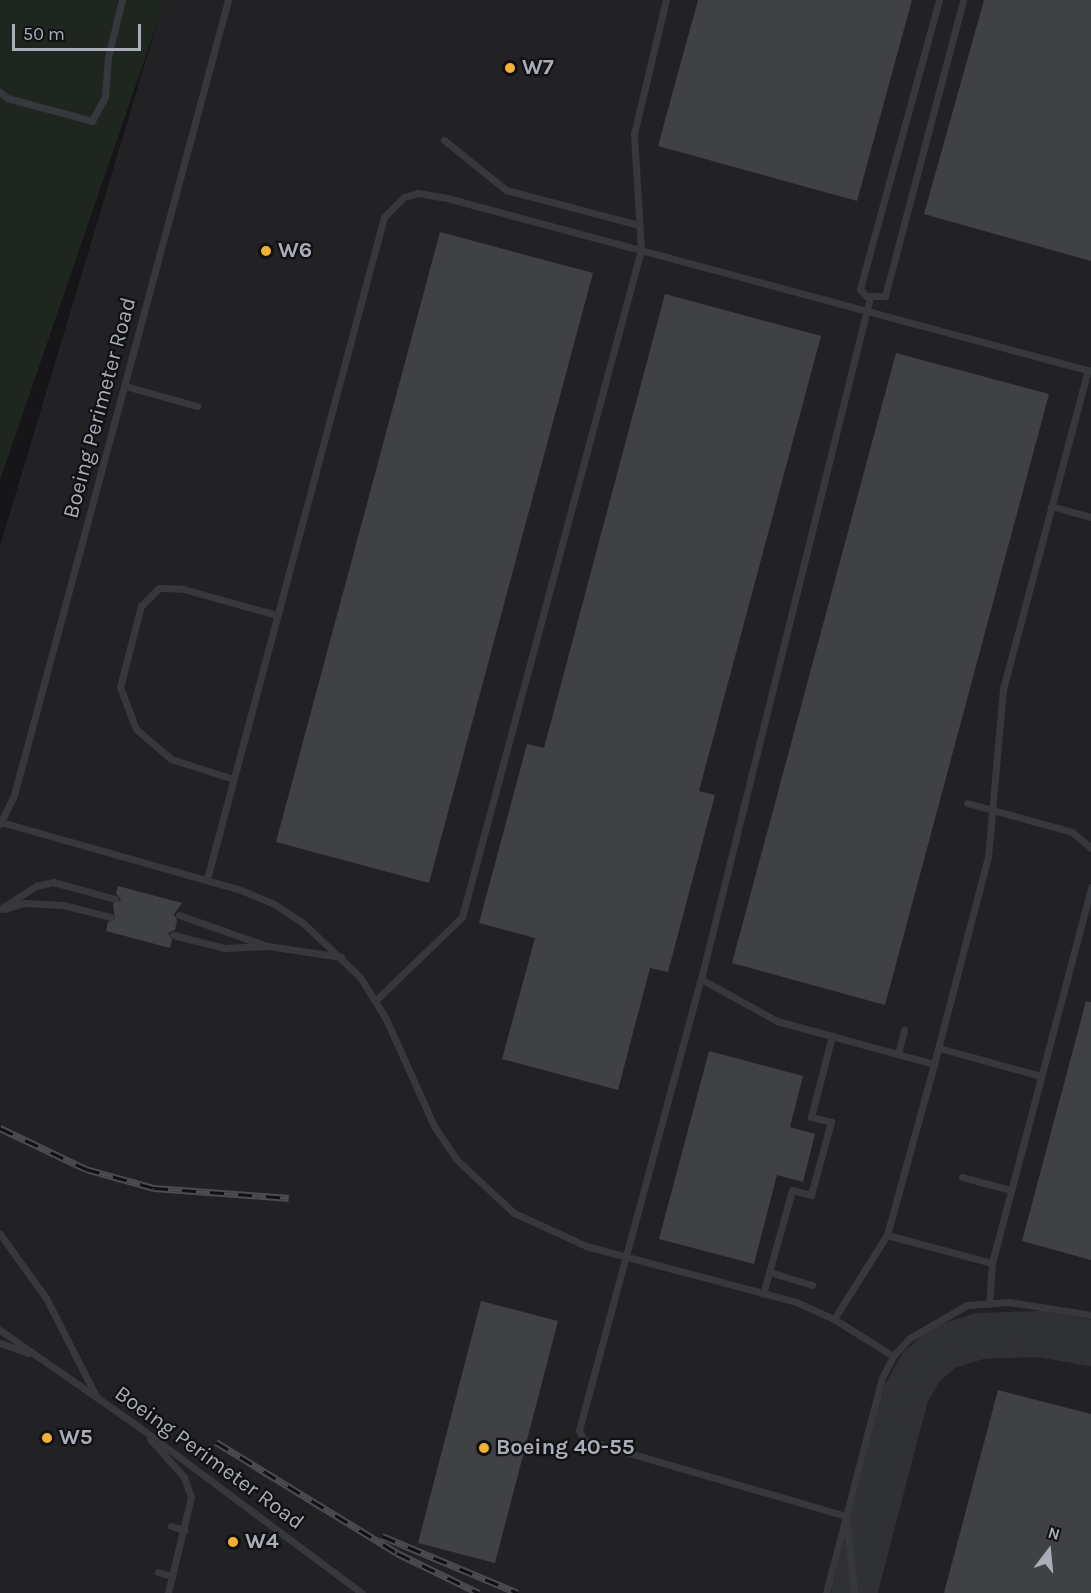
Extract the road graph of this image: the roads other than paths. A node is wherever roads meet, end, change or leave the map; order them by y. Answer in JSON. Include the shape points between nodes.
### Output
{"nodes":[{"id":1,"x":122,"y":0,"type":"edge"},
{"id":2,"x":228,"y":0,"type":"edge"},
{"id":3,"x":666,"y":0,"type":"edge"},
{"id":4,"x":939,"y":0,"type":"edge"},
{"id":5,"x":963,"y":0,"type":"edge"},
{"id":6,"x":0,"y":92,"type":"edge"},
{"id":7,"x":444,"y":140,"type":"dead end"},
{"id":8,"x":639,"y":225,"type":"junction"},
{"id":9,"x":641,"y":250,"type":"junction"},
{"id":10,"x":870,"y":297,"type":"junction"},
{"id":11,"x":868,"y":309,"type":"junction"},
{"id":12,"x":1089,"y":371,"type":"edge"},
{"id":13,"x":124,"y":386,"type":"junction"},
{"id":14,"x":197,"y":406,"type":"dead end"},
{"id":15,"x":1051,"y":506,"type":"junction"},
{"id":16,"x":1091,"y":517,"type":"edge"},
{"id":17,"x":277,"y":615,"type":"junction"},
{"id":18,"x":233,"y":779,"type":"junction"},
{"id":19,"x":967,"y":803,"type":"dead end"},
{"id":20,"x":993,"y":810,"type":"junction"},
{"id":21,"x":0,"y":823,"type":"edge"},
{"id":22,"x":1091,"y":848,"type":"edge"},
{"id":23,"x":207,"y":879,"type":"junction"},
{"id":24,"x":1091,"y":887,"type":"edge"},
{"id":25,"x":115,"y":899,"type":"dead end"},
{"id":26,"x":0,"y":910,"type":"edge"},
{"id":27,"x":179,"y":915,"type":"dead end"},
{"id":28,"x":110,"y":917,"type":"dead end"},
{"id":29,"x":173,"y":935,"type":"dead end"},
{"id":30,"x":268,"y":946,"type":"junction"},
{"id":31,"x":341,"y":957,"type":"junction"},
{"id":32,"x":701,"y":979,"type":"junction"},
{"id":33,"x":375,"y":1001,"type":"junction"},
{"id":34,"x":904,"y":1030,"type":"dead end"},
{"id":35,"x":832,"y":1036,"type":"junction"},
{"id":36,"x":939,"y":1048,"type":"junction"},
{"id":37,"x":898,"y":1054,"type":"junction"},
{"id":38,"x":934,"y":1064,"type":"junction"},
{"id":39,"x":1041,"y":1076,"type":"junction"},
{"id":40,"x":962,"y":1177,"type":"dead end"},
{"id":41,"x":1011,"y":1190,"type":"junction"},
{"id":42,"x":0,"y":1234,"type":"edge"},
{"id":43,"x":887,"y":1235,"type":"junction"},
{"id":44,"x":626,"y":1258,"type":"junction"},
{"id":45,"x":992,"y":1263,"type":"junction"},
{"id":46,"x":769,"y":1272,"type":"junction"},
{"id":47,"x":812,"y":1285,"type":"dead end"},
{"id":48,"x":763,"y":1294,"type":"junction"},
{"id":49,"x":989,"y":1304,"type":"junction"},
{"id":50,"x":1091,"y":1315,"type":"edge"},
{"id":51,"x":834,"y":1319,"type":"junction"},
{"id":52,"x":0,"y":1330,"type":"edge"},
{"id":53,"x":0,"y":1342,"type":"edge"},
{"id":54,"x":33,"y":1355,"type":"junction"},
{"id":55,"x":893,"y":1356,"type":"junction"},
{"id":56,"x":96,"y":1398,"type":"junction"},
{"id":57,"x":139,"y":1427,"type":"junction"},
{"id":58,"x":846,"y":1516,"type":"junction"},
{"id":59,"x":171,"y":1526,"type":"dead end"},
{"id":60,"x":184,"y":1530,"type":"junction"},
{"id":61,"x":158,"y":1572,"type":"dead end"},
{"id":62,"x":172,"y":1576,"type":"junction"},
{"id":63,"x":168,"y":1593,"type":"edge"},
{"id":64,"x":362,"y":1593,"type":"edge"},
{"id":65,"x":826,"y":1593,"type":"edge"},
{"id":66,"x":854,"y":1593,"type":"edge"}],
"edges":[{"from":1,"to":6,"type":"lane","via":[[108,57],[105,96],[92,121],[7,98]]},
{"from":2,"to":13,"type":"lane","name":"Boeing Perimeter Road"},
{"from":3,"to":8,"type":"lane","via":[[634,134]]},
{"from":4,"to":10,"type":"lane","via":[[860,289]]},
{"from":5,"to":10,"type":"lane","via":[[885,296]]},
{"from":7,"to":8,"type":"lane","via":[[506,190]]},
{"from":8,"to":9,"type":"lane"},
{"from":9,"to":11,"type":"lane"},
{"from":9,"to":17,"type":"lane","via":[[432,194],[418,193],[394,204],[384,217]]},
{"from":9,"to":33,"type":"lane","via":[[462,917]]},
{"from":10,"to":11,"type":"lane"},
{"from":11,"to":12,"type":"lane"},
{"from":11,"to":32,"type":"lane"},
{"from":12,"to":15,"type":"lane"},
{"from":13,"to":14,"type":"lane"},
{"from":13,"to":21,"type":"lane","name":"Boeing Perimeter Road","via":[[14,795]]},
{"from":15,"to":16,"type":"lane"},
{"from":15,"to":20,"type":"lane","via":[[1003,689]]},
{"from":17,"to":18,"type":"lane"},
{"from":17,"to":18,"type":"lane","via":[[183,589],[159,588],[141,606],[120,687],[136,729],[171,759]]},
{"from":18,"to":23,"type":"lane"},
{"from":19,"to":20,"type":"lane"},
{"from":20,"to":22,"type":"lane","via":[[1072,832]]},
{"from":20,"to":36,"type":"lane","via":[[988,857]]},
{"from":21,"to":23,"type":"lane"},
{"from":23,"to":31,"type":"lane","via":[[274,904]]},
{"from":24,"to":39,"type":"lane"},
{"from":25,"to":26,"type":"lane","via":[[53,882],[36,886]]},
{"from":26,"to":28,"type":"lane","via":[[24,903],[43,904]]},
{"from":27,"to":30,"type":"lane"},
{"from":29,"to":30,"type":"lane","via":[[225,948]]},
{"from":30,"to":31,"type":"lane"},
{"from":31,"to":33,"type":"lane"},
{"from":32,"to":35,"type":"lane","via":[[777,1021]]},
{"from":32,"to":44,"type":"lane"},
{"from":33,"to":44,"type":"lane","via":[[434,1126],[456,1159],[513,1213],[550,1232]]},
{"from":34,"to":37,"type":"lane"},
{"from":35,"to":37,"type":"lane"},
{"from":35,"to":46,"type":"lane","via":[[811,1117],[831,1122],[811,1195],[792,1190]]},
{"from":36,"to":38,"type":"lane"},
{"from":36,"to":39,"type":"lane"},
{"from":37,"to":38,"type":"lane"},
{"from":38,"to":43,"type":"lane"},
{"from":39,"to":41,"type":"lane"},
{"from":40,"to":41,"type":"lane"},
{"from":41,"to":45,"type":"lane"},
{"from":42,"to":56,"type":"lane","via":[[46,1298]]},
{"from":43,"to":45,"type":"lane"},
{"from":43,"to":51,"type":"lane"},
{"from":44,"to":48,"type":"lane"},
{"from":44,"to":58,"type":"lane","via":[[579,1430],[584,1440]]},
{"from":45,"to":49,"type":"lane"},
{"from":46,"to":47,"type":"lane"},
{"from":46,"to":48,"type":"lane"},
{"from":48,"to":51,"type":"lane"},
{"from":49,"to":50,"type":"lane","via":[[1008,1302]]},
{"from":49,"to":55,"type":"lane","via":[[967,1305],[925,1326]]},
{"from":51,"to":55,"type":"lane"},
{"from":52,"to":54,"type":"lane","name":"Boeing Perimeter Road"},
{"from":53,"to":54,"type":"lane","name":"Boeing Perimeter Road"},
{"from":54,"to":56,"type":"lane","name":"Boeing Perimeter Road"},
{"from":55,"to":58,"type":"lane","via":[[882,1378]]},
{"from":56,"to":57,"type":"lane","name":"Boeing Perimeter Road"},
{"from":57,"to":60,"type":"lane","via":[[184,1477],[191,1497]]},
{"from":57,"to":64,"type":"lane","name":"Boeing Perimeter Road"},
{"from":58,"to":65,"type":"lane"},
{"from":58,"to":66,"type":"lane"},
{"from":59,"to":60,"type":"lane"},
{"from":60,"to":62,"type":"lane"},
{"from":61,"to":62,"type":"lane"},
{"from":62,"to":63,"type":"lane"}]}
